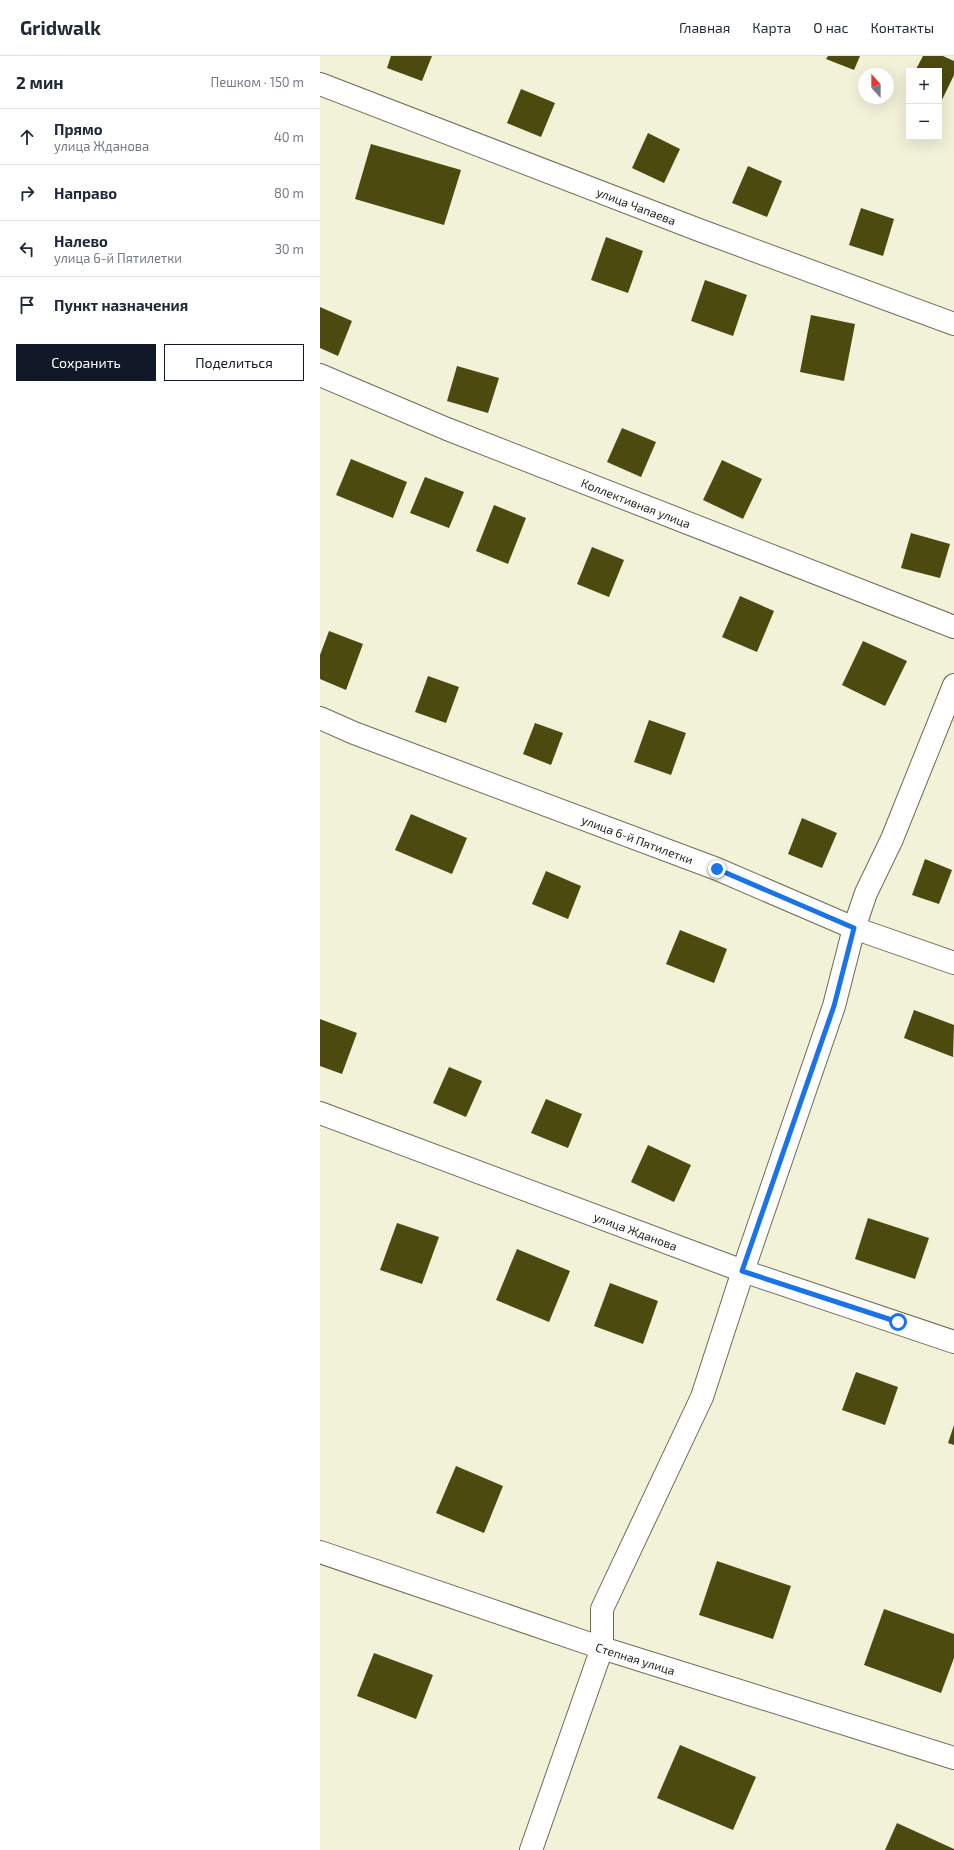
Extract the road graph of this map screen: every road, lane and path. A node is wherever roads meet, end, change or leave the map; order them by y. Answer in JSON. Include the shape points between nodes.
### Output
{"nodes":[{"id":1,"x":320,"y":84,"type":"edge"},
{"id":2,"x":954,"y":324,"type":"edge"},
{"id":3,"x":320,"y":375,"type":"edge"},
{"id":4,"x":954,"y":627,"type":"edge"},
{"id":5,"x":954,"y":685,"type":"edge"},
{"id":6,"x":320,"y":718,"type":"edge"},
{"id":7,"x":854,"y":928,"type":"junction"},
{"id":8,"x":954,"y":963,"type":"edge"},
{"id":9,"x":320,"y":1113,"type":"edge"},
{"id":10,"x":742,"y":1271,"type":"junction"},
{"id":11,"x":954,"y":1342,"type":"edge"},
{"id":12,"x":320,"y":1552,"type":"edge"},
{"id":13,"x":602,"y":1648,"type":"junction"},
{"id":14,"x":954,"y":1758,"type":"edge"},
{"id":15,"x":531,"y":1850,"type":"edge"}],
"edges":[{"from":1,"to":2,"type":"street","name":"улица Чапаева","via":[[699,230]]},
{"from":3,"to":4,"type":"street","name":"Коллективная улица","via":[[447,429]]},
{"from":5,"to":7,"type":"street","via":[[892,839],[866,893]]},
{"from":6,"to":7,"type":"street","name":"улица 6-й Пятилетки","via":[[717,869]]},
{"from":7,"to":8,"type":"street","name":"улица 6-й Пятилетки"},
{"from":7,"to":10,"type":"street","via":[[834,1006]]},
{"from":9,"to":10,"type":"street","name":"улица Жданова"},
{"from":10,"to":11,"type":"street","name":"улица Жданова"},
{"from":10,"to":13,"type":"street","via":[[702,1397],[602,1609]]},
{"from":12,"to":13,"type":"street","name":"Степная улица"},
{"from":13,"to":14,"type":"street","name":"Степная улица"},
{"from":13,"to":15,"type":"street"}]}
